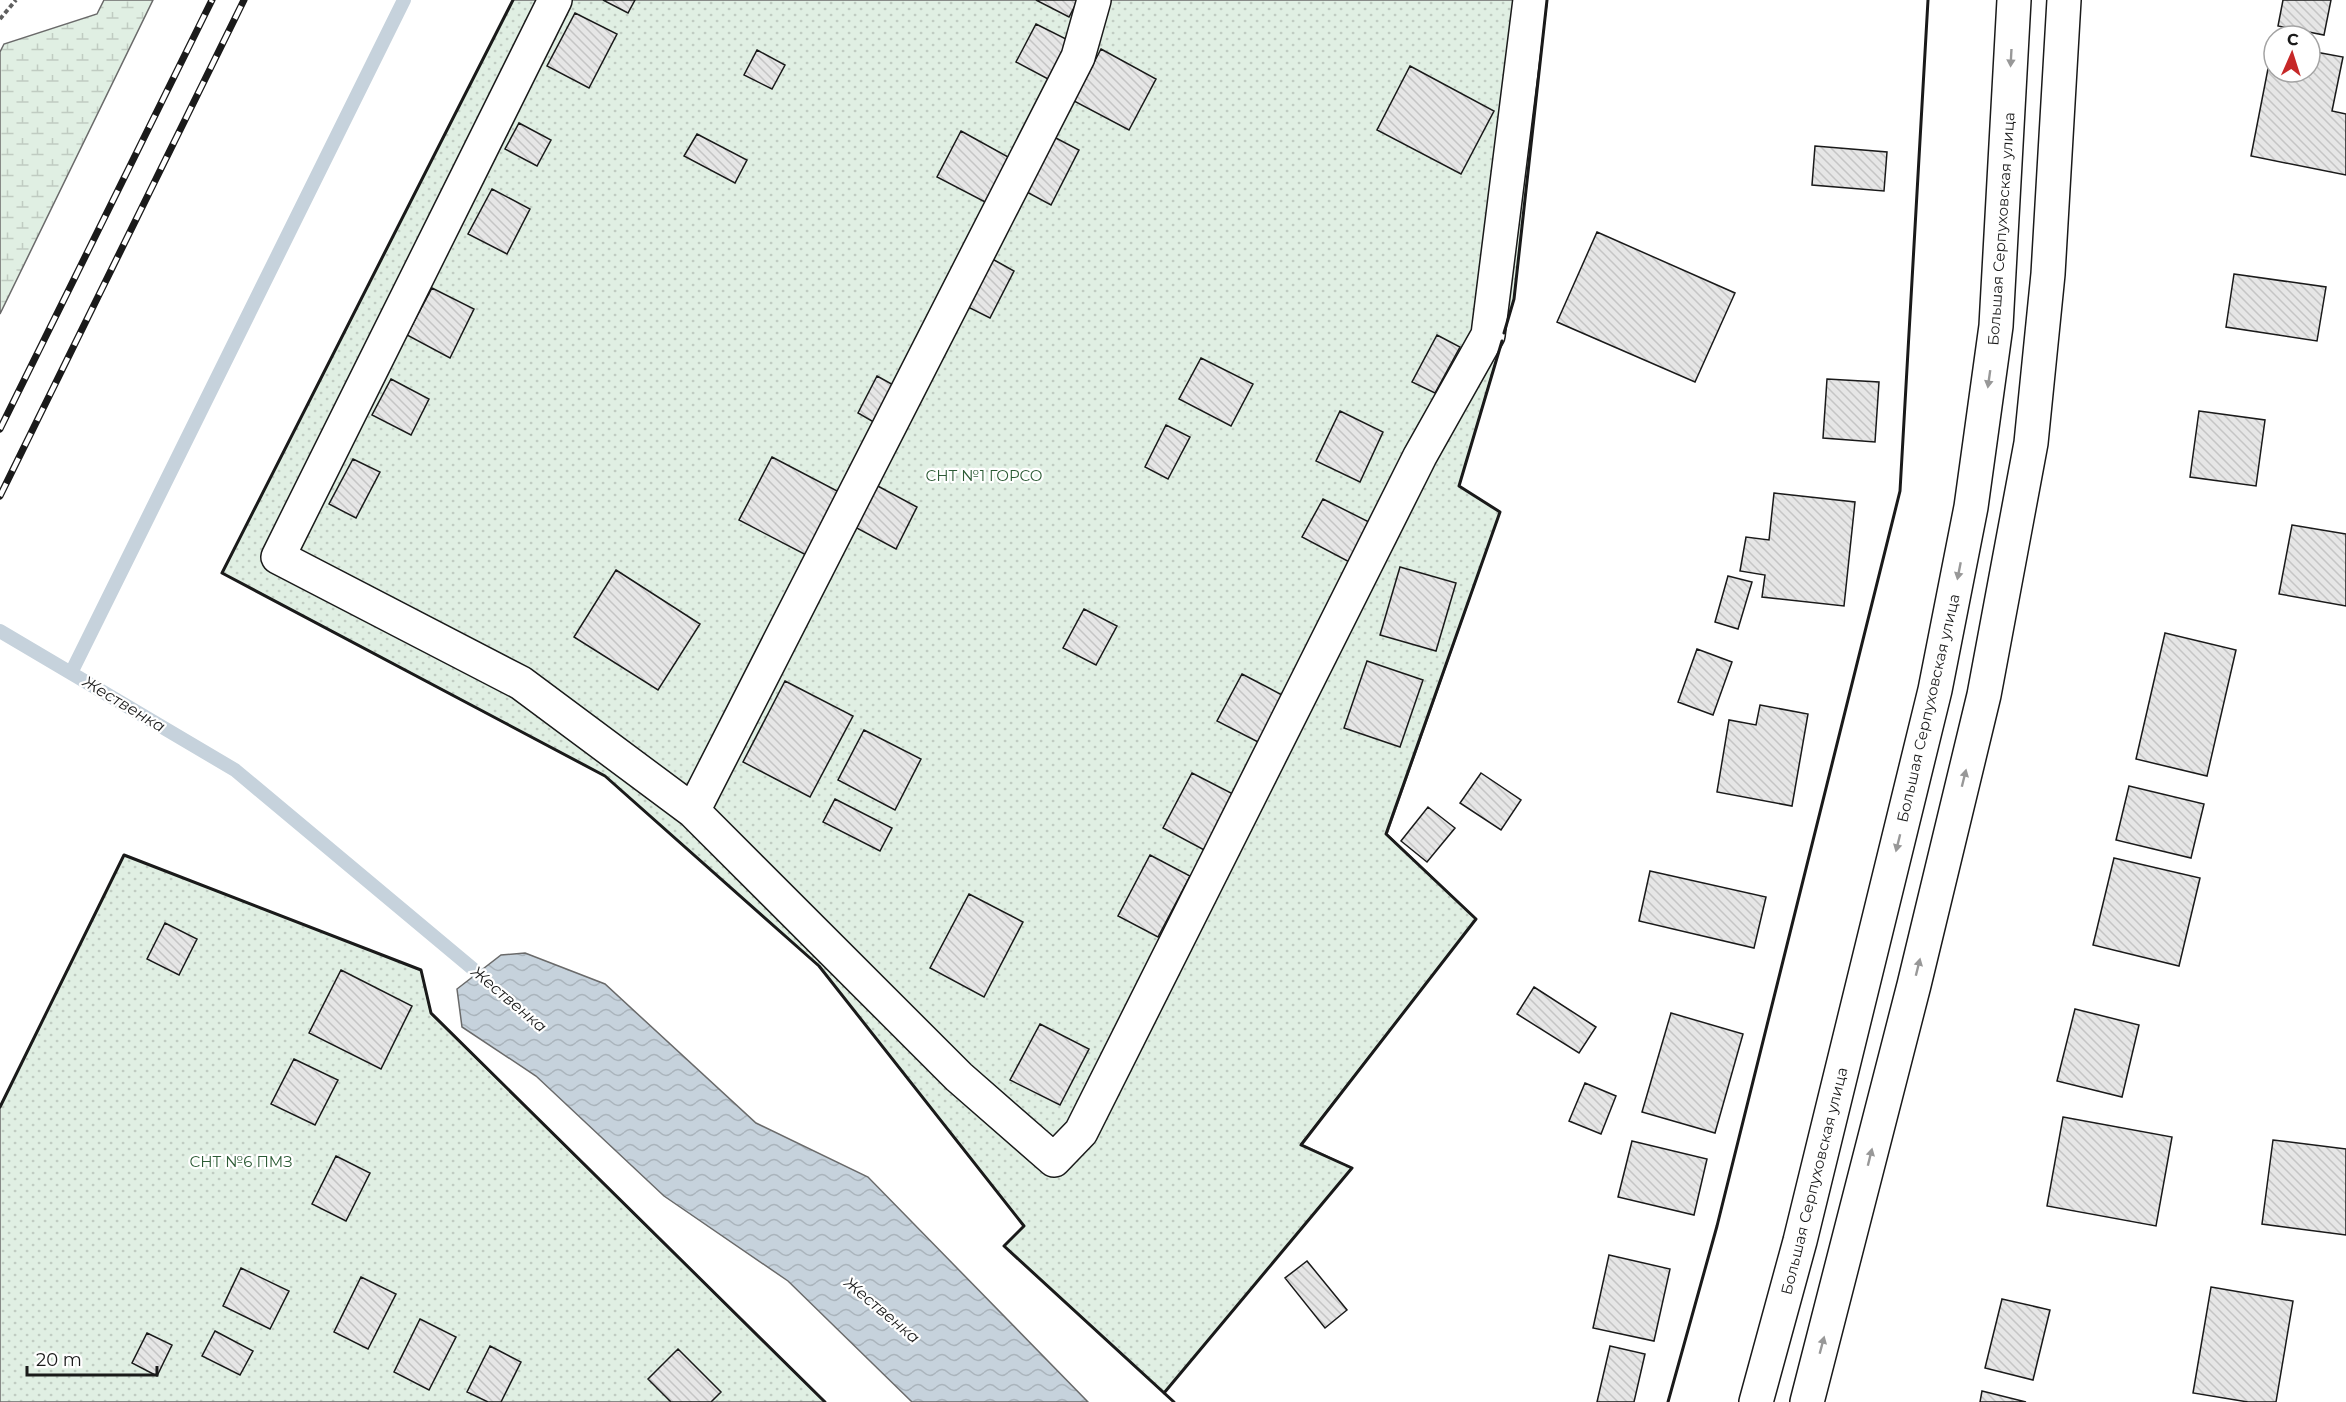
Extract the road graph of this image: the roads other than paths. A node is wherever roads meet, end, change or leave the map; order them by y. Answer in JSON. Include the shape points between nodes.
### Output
{"nodes":[{"id":1,"x":555,"y":0,"type":"edge"},
{"id":2,"x":1094,"y":0,"type":"edge"},
{"id":3,"x":1530,"y":0,"type":"edge"},
{"id":4,"x":2014,"y":0,"type":"edge"},
{"id":5,"x":2064,"y":0,"type":"edge"},
{"id":6,"x":693,"y":811,"type":"junction"},
{"id":7,"x":1756,"y":1402,"type":"edge"},
{"id":8,"x":1807,"y":1402,"type":"edge"}],
"edges":[{"from":1,"to":6,"type":"main road","via":[[278,557],[521,683]]},
{"from":2,"to":6,"type":"main road","via":[[1078,57]]},
{"from":3,"to":6,"type":"main road","via":[[1488,335],[1420,456],[1081,1132],[1054,1160],[958,1077]]},
{"from":4,"to":7,"type":"main road","name":"Большая Серпуховская улица","one_way":true,"via":[[1996,326],[1971,507],[1935,690],[1803,1229]]},
{"from":8,"to":5,"type":"main road","one_way":true,"via":[[1981,707],[2027,466],[2048,274]]}]}
